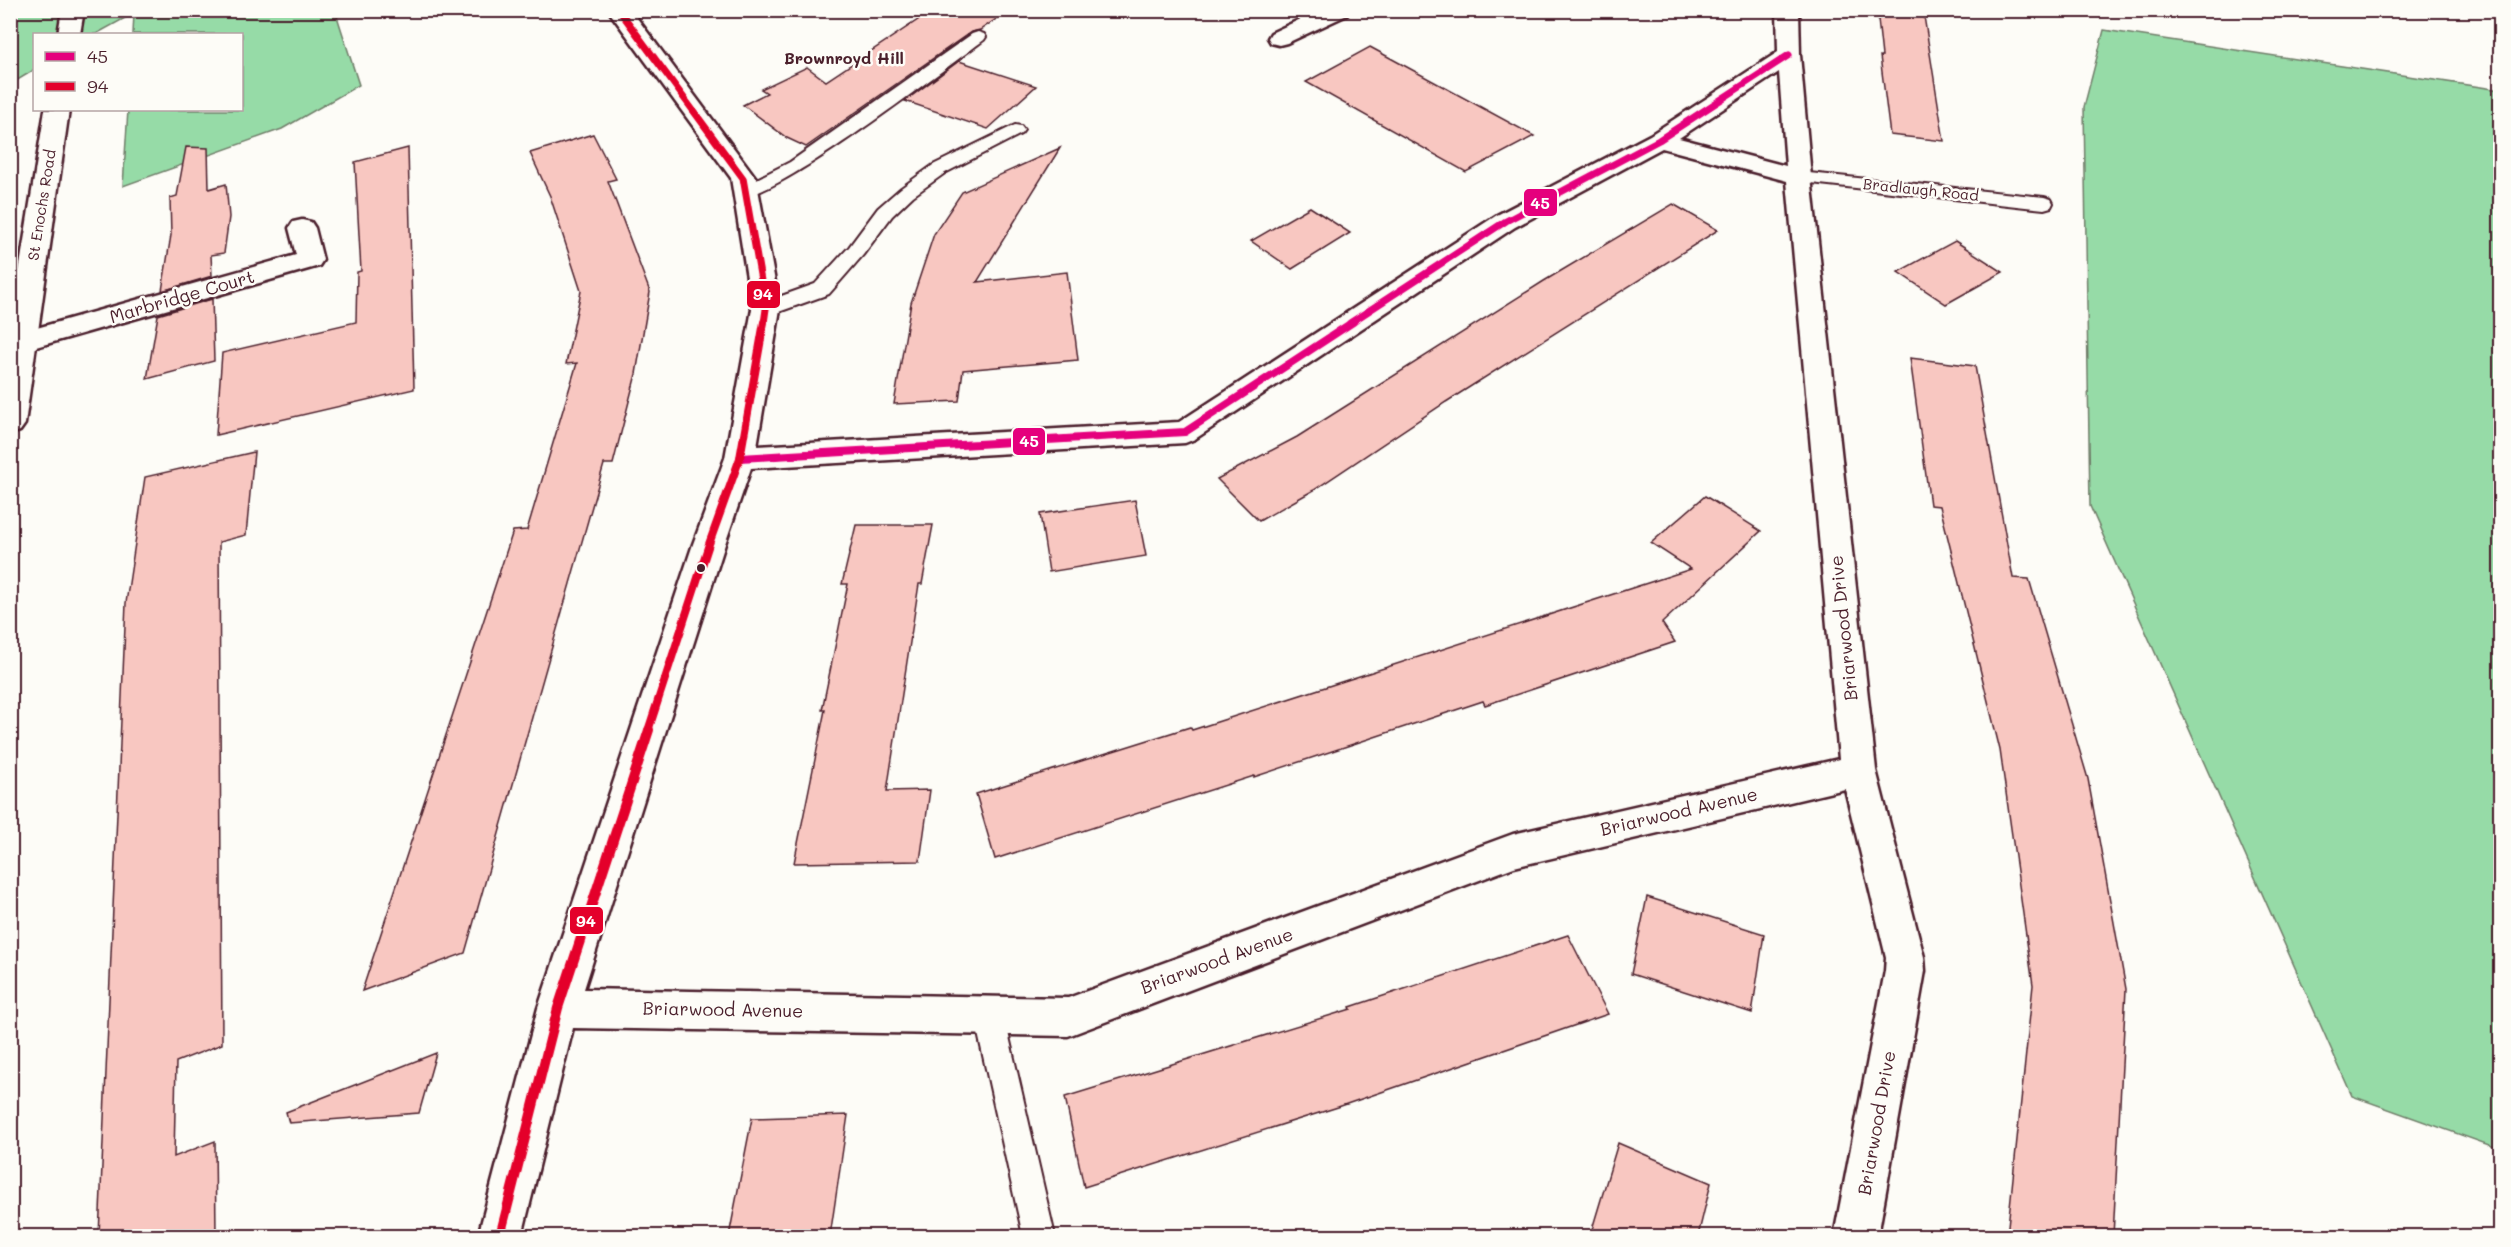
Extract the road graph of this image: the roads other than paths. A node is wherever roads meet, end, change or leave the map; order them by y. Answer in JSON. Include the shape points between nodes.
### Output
{"nodes":[{"id":1,"x":73,"y":10,"type":"edge"},
{"id":2,"x":619,"y":10,"type":"edge"},
{"id":3,"x":1339,"y":10,"type":"edge"},
{"id":4,"x":1788,"y":10,"type":"edge"},
{"id":5,"x":69,"y":33,"type":"edge"},
{"id":6,"x":978,"y":37,"type":"dead end"},
{"id":7,"x":1279,"y":38,"type":"dead end"},
{"id":8,"x":1789,"y":55,"type":"junction"},
{"id":9,"x":57,"y":111,"type":"edge"},
{"id":10,"x":1016,"y":130,"type":"dead end"},
{"id":11,"x":1659,"y":140,"type":"junction"},
{"id":12,"x":1799,"y":177,"type":"junction"},
{"id":13,"x":746,"y":192,"type":"junction"},
{"id":14,"x":2044,"y":203,"type":"dead end"},
{"id":15,"x":302,"y":228,"type":"dead end"},
{"id":16,"x":766,"y":309,"type":"junction"},
{"id":17,"x":22,"y":342,"type":"junction"},
{"id":18,"x":10,"y":424,"type":"edge"},
{"id":19,"x":740,"y":458,"type":"junction"},
{"id":20,"x":1858,"y":770,"type":"junction"},
{"id":21,"x":558,"y":1008,"type":"junction"},
{"id":22,"x":989,"y":1015,"type":"junction"},
{"id":23,"x":500,"y":1236,"type":"edge"},
{"id":24,"x":1039,"y":1236,"type":"edge"},
{"id":25,"x":1856,"y":1236,"type":"edge"}],
"edges":[{"from":1,"to":5,"type":"street"},
{"from":2,"to":13,"type":"street","via":[[743,178]]},
{"from":3,"to":7,"type":"street"},
{"from":4,"to":8,"type":"street","name":"Briarwood Drive"},
{"from":6,"to":13,"type":"lane","via":[[796,166]]},
{"from":8,"to":11,"type":"street"},
{"from":8,"to":12,"type":"street","name":"Briarwood Drive"},
{"from":9,"to":17,"type":"street","name":"St Enochs Road"},
{"from":10,"to":16,"type":"lane","via":[[939,170],[907,192],[885,212],[822,289]]},
{"from":11,"to":12,"type":"street"},
{"from":11,"to":19,"type":"street","via":[[1506,221],[1185,432]]},
{"from":12,"to":14,"type":"lane","name":"Bradlaugh Road"},
{"from":12,"to":20,"type":"street","name":"Briarwood Drive"},
{"from":13,"to":16,"type":"street"},
{"from":15,"to":17,"type":"street","name":"Marbridge Court","via":[[310,260]]},
{"from":16,"to":19,"type":"street"},
{"from":17,"to":18,"type":"street","name":"St Enochs Road"},
{"from":19,"to":21,"type":"street"},
{"from":20,"to":22,"type":"street","name":"Briarwood Avenue","via":[[1513,851],[1068,1017]]},
{"from":20,"to":25,"type":"street","name":"Briarwood Drive","via":[[1905,957],[1905,971]]},
{"from":21,"to":22,"type":"street","name":"Briarwood Avenue"},
{"from":21,"to":23,"type":"street"},
{"from":22,"to":24,"type":"lane"}]}
